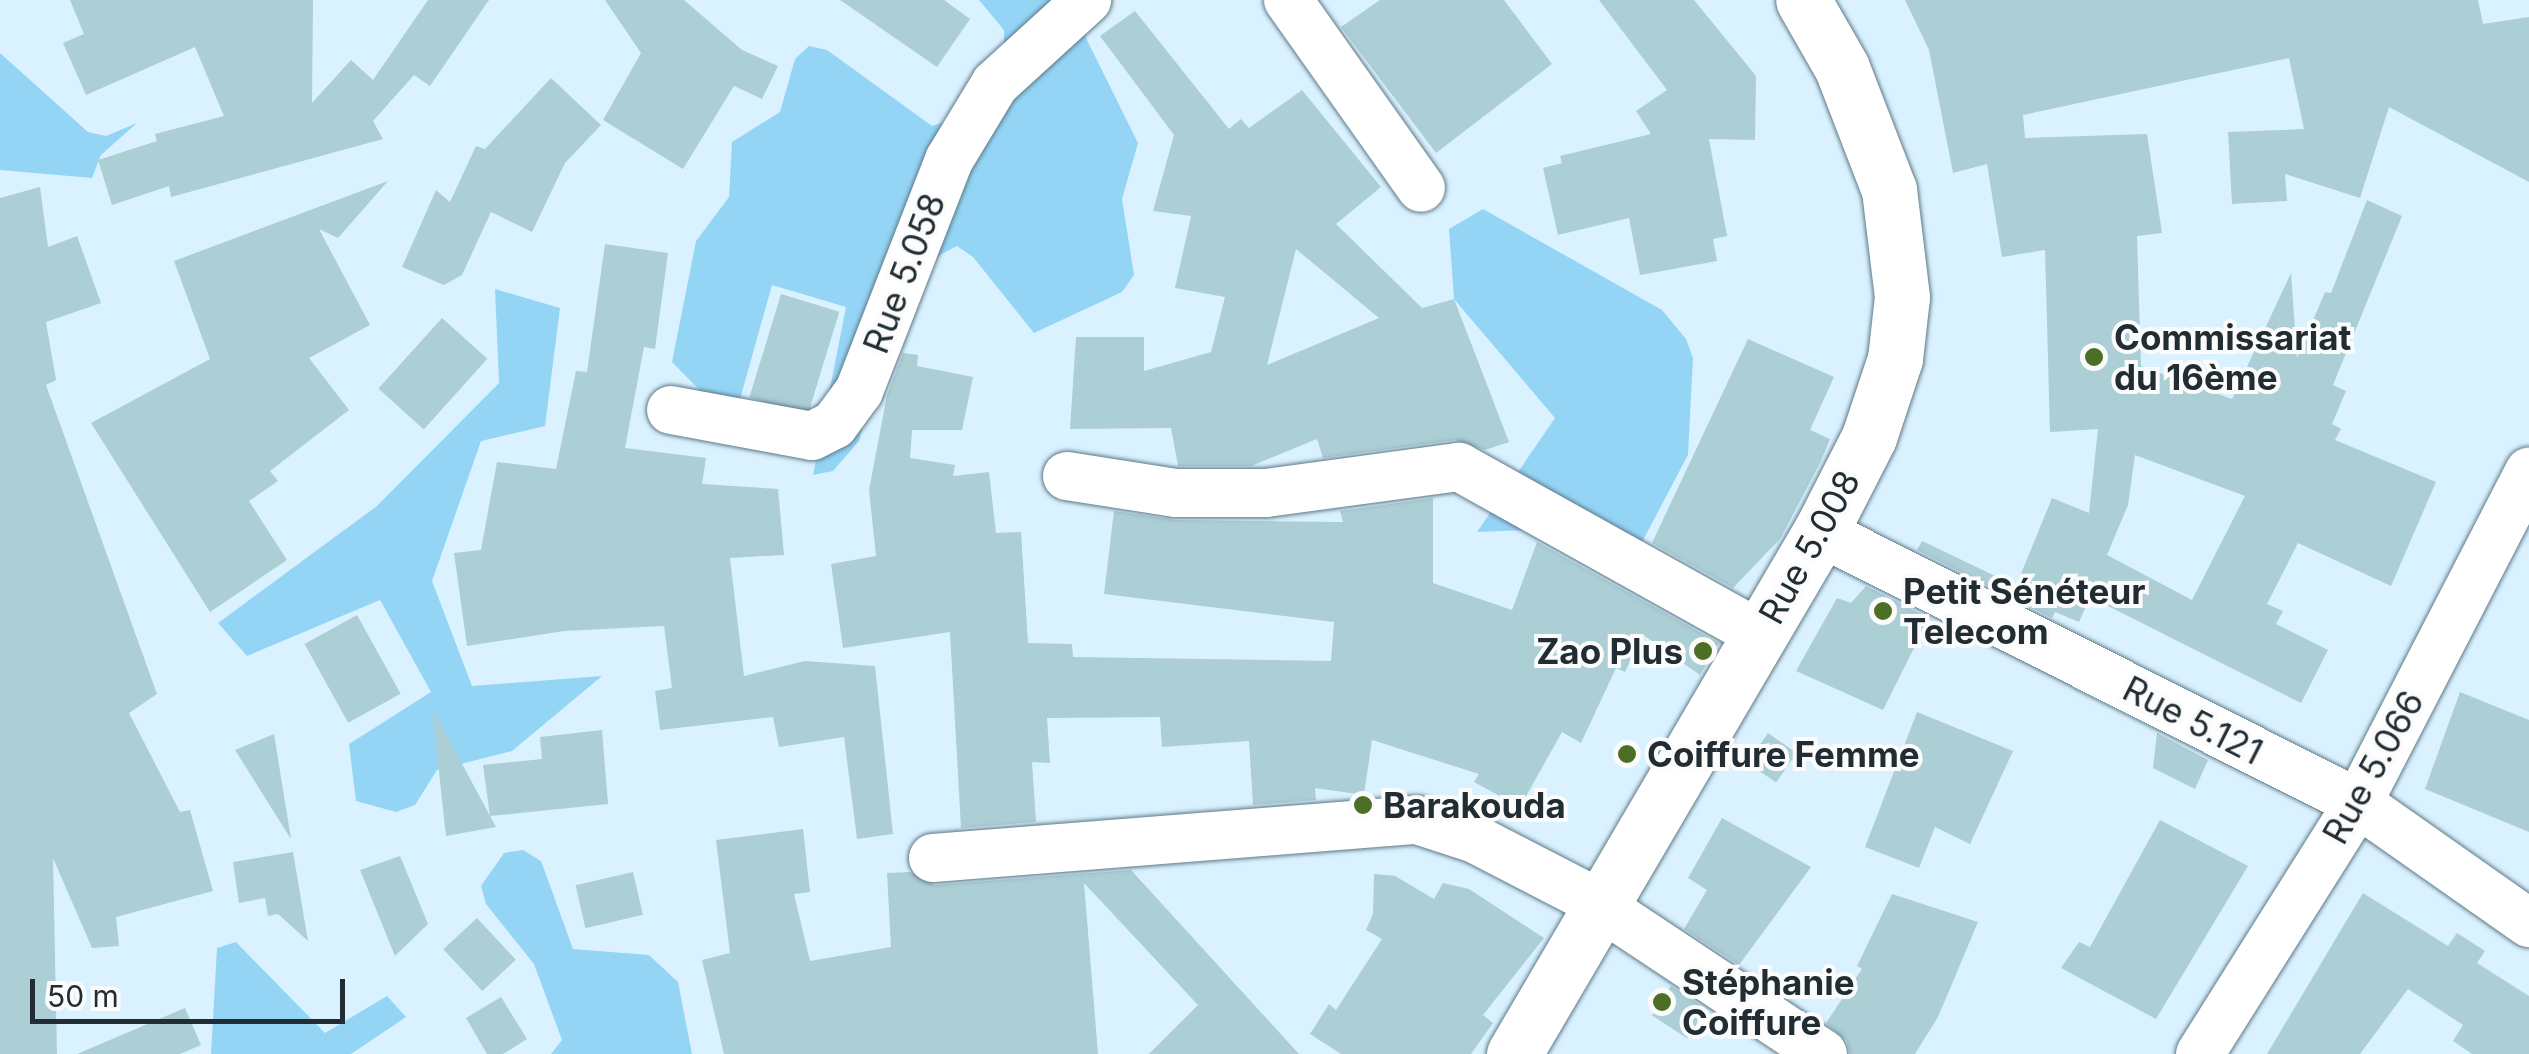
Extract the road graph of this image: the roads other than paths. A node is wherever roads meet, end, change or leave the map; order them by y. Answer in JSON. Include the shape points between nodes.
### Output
{"nodes":[{"id":1,"x":1087,"y":0,"type":"edge"},
{"id":2,"x":1288,"y":0,"type":"edge"},
{"id":3,"x":1803,"y":0,"type":"edge"},
{"id":4,"x":1841,"y":0,"type":"edge"},
{"id":5,"x":1422,"y":188,"type":"dead end"},
{"id":6,"x":672,"y":410,"type":"dead end"},
{"id":7,"x":2529,"y":471,"type":"edge"},
{"id":8,"x":1067,"y":476,"type":"dead end"},
{"id":9,"x":1842,"y":542,"type":"junction"},
{"id":10,"x":1761,"y":635,"type":"junction"},
{"id":11,"x":2358,"y":802,"type":"junction"},
{"id":12,"x":932,"y":858,"type":"dead end"},
{"id":13,"x":1613,"y":913,"type":"junction"},
{"id":14,"x":2529,"y":923,"type":"edge"},
{"id":15,"x":1514,"y":1054,"type":"edge"},
{"id":16,"x":1551,"y":1054,"type":"edge"},
{"id":17,"x":1823,"y":1054,"type":"edge"},
{"id":18,"x":2200,"y":1054,"type":"edge"}],
"edges":[{"from":1,"to":6,"type":"street","name":"Rue 5.058","via":[[995,84],[949,160],[858,391],[834,426],[812,436]]},
{"from":2,"to":5,"type":"street"},
{"from":3,"to":10,"type":"main road","name":"Rue 5.008","via":[[1872,136],[1899,244],[1902,297],[1895,359],[1869,437]]},
{"from":4,"to":9,"type":"main road","name":"Rue 5.008","via":[[1896,118],[1924,236],[1929,291],[1922,361]]},
{"from":7,"to":11,"type":"street","name":"Rue 5.066"},
{"from":8,"to":10,"type":"street","via":[[1176,494],[1266,493],[1459,466]]},
{"from":9,"to":11,"type":"street","name":"Rue 5.121"},
{"from":9,"to":13,"type":"main road","name":"Rue 5.008"},
{"from":10,"to":13,"type":"main road","name":"Rue 5.008"},
{"from":11,"to":14,"type":"street","name":"Rue 5.121"},
{"from":11,"to":18,"type":"street","name":"Rue 5.066"},
{"from":12,"to":13,"type":"street","via":[[1417,820],[1474,839]]},
{"from":13,"to":15,"type":"main road","name":"Rue 5.008"},
{"from":13,"to":16,"type":"main road","name":"Rue 5.008"},
{"from":13,"to":17,"type":"street"}]}
